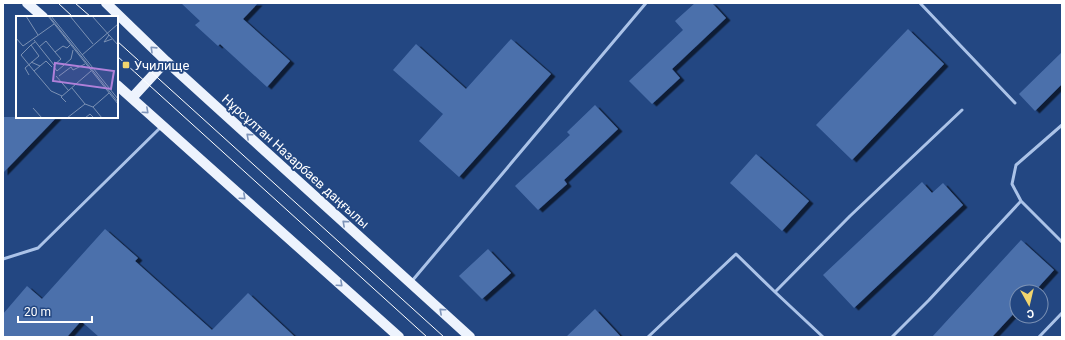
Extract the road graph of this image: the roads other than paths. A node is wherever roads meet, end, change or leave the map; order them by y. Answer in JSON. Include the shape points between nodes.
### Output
{"nodes":[{"id":1,"x":27,"y":3,"type":"edge"},
{"id":2,"x":106,"y":3,"type":"edge"},
{"id":3,"x":646,"y":3,"type":"edge"},
{"id":4,"x":920,"y":3,"type":"edge"},
{"id":5,"x":42,"y":16,"type":"edge"},
{"id":6,"x":166,"y":61,"type":"junction"},
{"id":7,"x":118,"y":86,"type":"edge"},
{"id":8,"x":132,"y":98,"type":"junction"},
{"id":9,"x":1015,"y":103,"type":"dead end"},
{"id":10,"x":962,"y":110,"type":"dead end"},
{"id":11,"x":1062,"y":125,"type":"edge"},
{"id":12,"x":162,"y":126,"type":"junction"},
{"id":13,"x":1021,"y":201,"type":"junction"},
{"id":14,"x":1062,"y":242,"type":"edge"},
{"id":15,"x":3,"y":259,"type":"edge"},
{"id":16,"x":411,"y":282,"type":"junction"},
{"id":17,"x":775,"y":292,"type":"junction"},
{"id":18,"x":1062,"y":313,"type":"edge"},
{"id":19,"x":399,"y":337,"type":"edge"},
{"id":20,"x":470,"y":337,"type":"edge"},
{"id":21,"x":648,"y":337,"type":"edge"},
{"id":22,"x":823,"y":337,"type":"edge"},
{"id":23,"x":892,"y":337,"type":"edge"},
{"id":24,"x":1039,"y":337,"type":"edge"}],
"edges":[{"from":1,"to":5,"type":"main road"},
{"from":6,"to":2,"type":"main road","name":"Нұрсұлтан Назарбаев даңғылы","one_way":true},
{"from":3,"to":16,"type":"lane"},
{"from":4,"to":9,"type":"lane"},
{"from":6,"to":8,"type":"main road"},
{"from":16,"to":6,"type":"main road","name":"Нұрсұлтан Назарбаев даңғылы","one_way":true},
{"from":7,"to":8,"type":"main road"},
{"from":8,"to":12,"type":"main road","one_way":true},
{"from":10,"to":17,"type":"lane","via":[[850,216]]},
{"from":11,"to":13,"type":"lane","via":[[1016,165],[1012,184]]},
{"from":12,"to":15,"type":"lane","via":[[38,248]]},
{"from":12,"to":19,"type":"main road","one_way":true},
{"from":13,"to":14,"type":"lane"},
{"from":13,"to":23,"type":"lane"},
{"from":20,"to":16,"type":"main road","name":"Нұрсұлтан Назарбаев даңғылы","one_way":true},
{"from":17,"to":21,"type":"lane","via":[[736,254]]},
{"from":17,"to":22,"type":"lane"},
{"from":18,"to":24,"type":"lane"}]}
